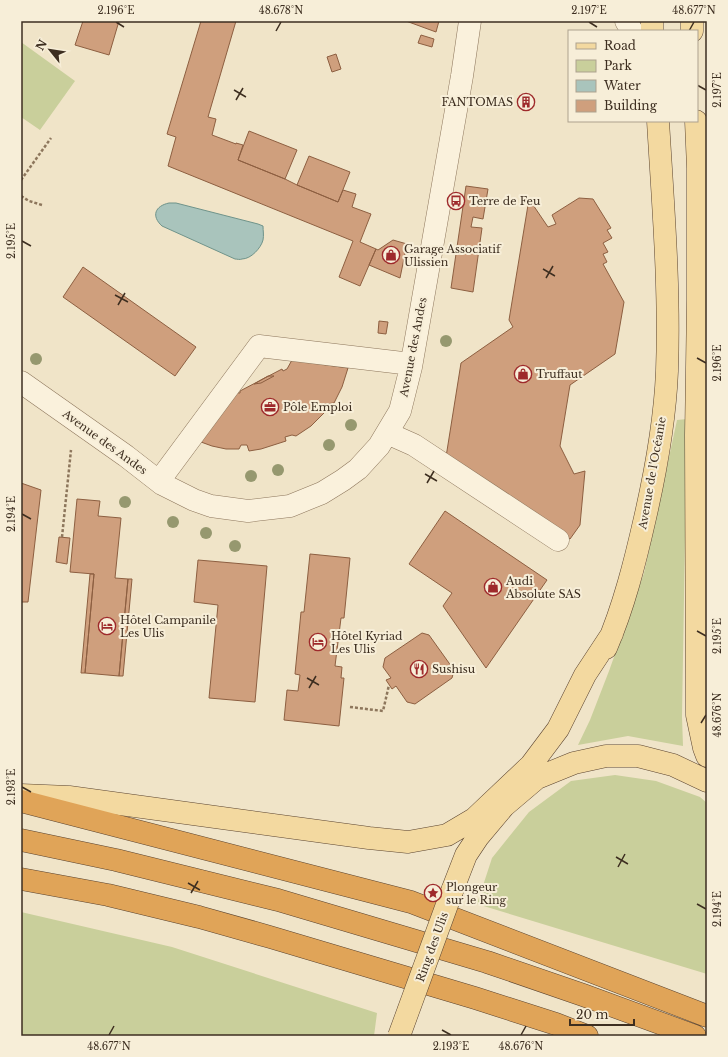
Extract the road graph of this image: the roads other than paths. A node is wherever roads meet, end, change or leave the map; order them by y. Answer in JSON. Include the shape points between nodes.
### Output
{"nodes":[{"id":1,"x":470,"y":21,"type":"edge"},
{"id":2,"x":626,"y":21,"type":"edge"},
{"id":3,"x":631,"y":30,"type":"edge"},
{"id":4,"x":658,"y":122,"type":"edge"},
{"id":5,"x":696,"y":122,"type":"edge"},
{"id":6,"x":411,"y":364,"type":"junction"},
{"id":7,"x":21,"y":382,"type":"edge"},
{"id":8,"x":387,"y":433,"type":"junction"},
{"id":9,"x":697,"y":477,"type":"junction"},
{"id":10,"x":159,"y":481,"type":"junction"},
{"id":11,"x":707,"y":501,"type":"edge"},
{"id":12,"x":558,"y":540,"type":"dead end"},
{"id":13,"x":612,"y":634,"type":"junction"},
{"id":14,"x":707,"y":756,"type":"edge"},
{"id":15,"x":537,"y":778,"type":"junction"},
{"id":16,"x":707,"y":781,"type":"edge"},
{"id":17,"x":21,"y":795,"type":"edge"},
{"id":18,"x":21,"y":801,"type":"edge"},
{"id":19,"x":21,"y":840,"type":"edge"},
{"id":20,"x":21,"y":879,"type":"edge"},
{"id":21,"x":707,"y":1016,"type":"edge"},
{"id":22,"x":399,"y":1036,"type":"edge"},
{"id":23,"x":587,"y":1036,"type":"edge"},
{"id":24,"x":695,"y":1036,"type":"edge"}],
"edges":[{"from":1,"to":6,"type":"street","name":"Avenue des Andes"},
{"from":2,"to":3,"type":"street"},
{"from":4,"to":13,"type":"main road","name":"Avenue de l'Océanie","via":[[668,291],[667,372],[661,434],[651,492],[634,565]]},
{"from":5,"to":9,"type":"main road"},
{"from":6,"to":8,"type":"street","name":"Avenue des Andes","via":[[400,411]]},
{"from":6,"to":10,"type":"street","via":[[259,346]]},
{"from":7,"to":10,"type":"street","name":"Avenue des Andes"},
{"from":8,"to":10,"type":"street","name":"Avenue des Andes","via":[[358,469],[322,493],[290,506],[248,511],[211,506]]},
{"from":8,"to":12,"type":"street","via":[[414,445]]},
{"from":9,"to":11,"type":"main road"},
{"from":9,"to":14,"type":"main road","via":[[697,715]]},
{"from":13,"to":15,"type":"main road","name":"Avenue de l'Océanie","via":[[590,689],[570,727]]},
{"from":13,"to":17,"type":"main road","via":[[585,676],[558,728],[531,765],[474,819],[447,835],[408,842],[69,796]]},
{"from":15,"to":16,"type":"main road","name":"Ring des Ulis","via":[[574,763],[606,756],[638,756],[674,765]]},
{"from":15,"to":22,"type":"main road","name":"Ring des Ulis","bridge":true,"via":[[504,806],[466,855]]},
{"from":18,"to":21,"type":"highway","via":[[410,902]]},
{"from":19,"to":24,"type":"highway","via":[[116,860],[278,900],[487,962],[583,994]]},
{"from":20,"to":23,"type":"highway","via":[[108,895],[214,921],[475,998]]}]}
